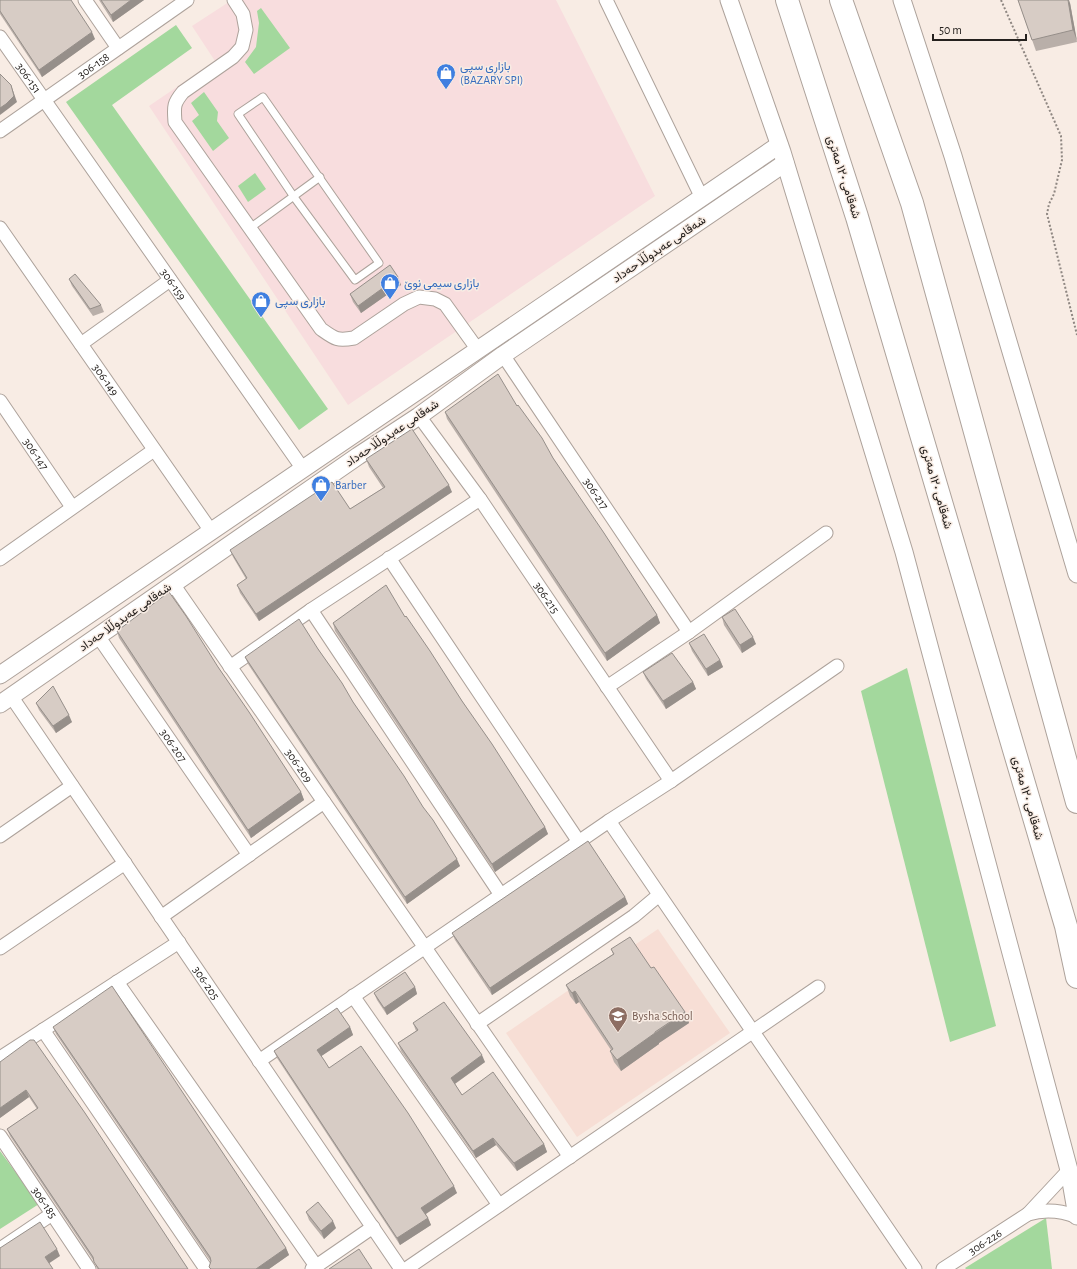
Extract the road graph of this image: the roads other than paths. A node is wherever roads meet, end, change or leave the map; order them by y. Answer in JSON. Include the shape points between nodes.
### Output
{"nodes":[{"id":1,"x":85,"y":0,"type":"edge"},
{"id":2,"x":187,"y":0,"type":"edge"},
{"id":3,"x":234,"y":0,"type":"edge"},
{"id":4,"x":606,"y":0,"type":"edge"},
{"id":5,"x":728,"y":0,"type":"edge"},
{"id":6,"x":788,"y":0,"type":"edge"},
{"id":7,"x":841,"y":0,"type":"edge"},
{"id":8,"x":902,"y":0,"type":"edge"},
{"id":9,"x":0,"y":37,"type":"edge"},
{"id":10,"x":118,"y":48,"type":"junction"},
{"id":11,"x":44,"y":100,"type":"junction"},
{"id":12,"x":0,"y":130,"type":"edge"},
{"id":13,"x":779,"y":145,"type":"junction"},
{"id":14,"x":785,"y":163,"type":"junction"},
{"id":15,"x":320,"y":177,"type":"junction"},
{"id":16,"x":294,"y":197,"type":"junction"},
{"id":17,"x":702,"y":198,"type":"junction"},
{"id":18,"x":0,"y":228,"type":"edge"},
{"id":19,"x":250,"y":228,"type":"junction"},
{"id":20,"x":170,"y":280,"type":"junction"},
{"id":21,"x":81,"y":344,"type":"junction"},
{"id":22,"x":478,"y":350,"type":"junction"},
{"id":23,"x":503,"y":355,"type":"junction"},
{"id":24,"x":0,"y":401,"type":"edge"},
{"id":25,"x":419,"y":416,"type":"junction"},
{"id":26,"x":347,"y":439,"type":"junction"},
{"id":27,"x":154,"y":450,"type":"junction"},
{"id":28,"x":358,"y":456,"type":"junction"},
{"id":29,"x":303,"y":469,"type":"junction"},
{"id":30,"x":480,"y":499,"type":"junction"},
{"id":31,"x":72,"y":507,"type":"junction"},
{"id":32,"x":211,"y":531,"type":"junction"},
{"id":33,"x":826,"y":533,"type":"dead end"},
{"id":34,"x":389,"y":558,"type":"junction"},
{"id":35,"x":0,"y":559,"type":"edge"},
{"id":36,"x":1077,"y":574,"type":"edge"},
{"id":37,"x":173,"y":584,"type":"junction"},
{"id":38,"x":311,"y":610,"type":"junction"},
{"id":39,"x":689,"y":632,"type":"junction"},
{"id":40,"x":98,"y":636,"type":"junction"},
{"id":41,"x":837,"y":666,"type":"dead end"},
{"id":42,"x":230,"y":667,"type":"junction"},
{"id":43,"x":0,"y":675,"type":"edge"},
{"id":44,"x":607,"y":687,"type":"junction"},
{"id":45,"x":6,"y":700,"type":"edge"},
{"id":46,"x":672,"y":781,"type":"junction"},
{"id":47,"x":72,"y":786,"type":"junction"},
{"id":48,"x":324,"y":802,"type":"junction"},
{"id":49,"x":1077,"y":802,"type":"edge"},
{"id":50,"x":609,"y":821,"type":"junction"},
{"id":51,"x":0,"y":836,"type":"edge"},
{"id":52,"x":579,"y":842,"type":"junction"},
{"id":53,"x":249,"y":855,"type":"junction"},
{"id":54,"x":125,"y":863,"type":"junction"},
{"id":55,"x":501,"y":895,"type":"junction"},
{"id":56,"x":659,"y":895,"type":"junction"},
{"id":57,"x":162,"y":917,"type":"junction"},
{"id":58,"x":179,"y":942,"type":"junction"},
{"id":59,"x":424,"y":947,"type":"junction"},
{"id":60,"x":0,"y":948,"type":"edge"},
{"id":61,"x":1077,"y":977,"type":"edge"},
{"id":62,"x":117,"y":982,"type":"junction"},
{"id":63,"x":818,"y":987,"type":"dead end"},
{"id":64,"x":353,"y":996,"type":"junction"},
{"id":65,"x":477,"y":1024,"type":"junction"},
{"id":66,"x":43,"y":1030,"type":"junction"},
{"id":67,"x":753,"y":1032,"type":"junction"},
{"id":68,"x":0,"y":1058,"type":"edge"},
{"id":69,"x":259,"y":1060,"type":"junction"},
{"id":70,"x":0,"y":1136,"type":"edge"},
{"id":71,"x":570,"y":1157,"type":"junction"},
{"id":72,"x":1069,"y":1170,"type":"junction"},
{"id":73,"x":499,"y":1205,"type":"junction"},
{"id":74,"x":52,"y":1214,"type":"junction"},
{"id":75,"x":1028,"y":1214,"type":"junction"},
{"id":76,"x":1077,"y":1216,"type":"edge"},
{"id":77,"x":373,"y":1227,"type":"junction"},
{"id":78,"x":0,"y":1249,"type":"edge"},
{"id":79,"x":314,"y":1267,"type":"edge"},
{"id":80,"x":89,"y":1269,"type":"edge"},
{"id":81,"x":206,"y":1269,"type":"edge"},
{"id":82,"x":401,"y":1269,"type":"edge"},
{"id":83,"x":406,"y":1269,"type":"edge"},
{"id":84,"x":915,"y":1269,"type":"edge"},
{"id":85,"x":943,"y":1269,"type":"edge"}],
"edges":[{"from":1,"to":10,"type":"street"},
{"from":2,"to":10,"type":"street","name":"306-158"},
{"from":3,"to":19,"type":"street","via":[[243,14],[246,30],[242,47],[233,57],[183,92],[174,108],[176,122]]},
{"from":4,"to":17,"type":"street"},
{"from":5,"to":13,"type":"street"},
{"from":6,"to":61,"type":"highway","name":"شەقامی ١٢٠ مەتری","via":[[859,225],[1066,926]]},
{"from":7,"to":49,"type":"highway","via":[[912,203]]},
{"from":8,"to":36,"type":"street","via":[[953,156]]},
{"from":9,"to":11,"type":"street","name":"306-151"},
{"from":10,"to":11,"type":"street","name":"306-158"},
{"from":11,"to":12,"type":"street","name":"306-158"},
{"from":11,"to":20,"type":"street","name":"306-159"},
{"from":13,"to":14,"type":"street"},
{"from":13,"to":17,"type":"street","name":"شەقامی عەبدوڵڵا حەداد"},
{"from":14,"to":23,"type":"street","name":"شەقامی عەبدوڵڵا حەداد"},
{"from":14,"to":72,"type":"street","via":[[904,552]]},
{"from":15,"to":16,"type":"lane"},
{"from":15,"to":16,"type":"lane","via":[[263,97],[238,114]]},
{"from":15,"to":16,"type":"lane","via":[[379,263],[355,280]]},
{"from":16,"to":19,"type":"lane"},
{"from":17,"to":22,"type":"street","name":"شەقامی عەبدوڵڵا حەداد"},
{"from":18,"to":21,"type":"street","name":"306-149"},
{"from":19,"to":22,"type":"street","via":[[321,329],[334,338],[354,338],[404,304],[419,298],[427,298],[445,304]]},
{"from":20,"to":21,"type":"street"},
{"from":20,"to":29,"type":"street","name":"306-159"},
{"from":21,"to":27,"type":"street","name":"306-149"},
{"from":22,"to":26,"type":"street","name":"شەقامی عەبدوڵڵا حەداد"},
{"from":23,"to":25,"type":"street","name":"شەقامی عەبدوڵڵا حەداد"},
{"from":23,"to":39,"type":"street","name":"306-217"},
{"from":24,"to":31,"type":"street","name":"306-147"},
{"from":25,"to":28,"type":"street","name":"شەقامی عەبدوڵڵا حەداد"},
{"from":25,"to":30,"type":"street","name":"306-215"},
{"from":26,"to":28,"type":"street"},
{"from":26,"to":29,"type":"street","name":"شەقامی عەبدوڵڵا حەداد"},
{"from":27,"to":31,"type":"street"},
{"from":27,"to":32,"type":"street","name":"306-149"},
{"from":28,"to":37,"type":"street","name":"شەقامی عەبدوڵڵا حەداد"},
{"from":29,"to":32,"type":"street","name":"شەقامی عەبدوڵڵا حەداد"},
{"from":30,"to":34,"type":"street"},
{"from":30,"to":44,"type":"street","name":"306-215"},
{"from":31,"to":35,"type":"street"},
{"from":32,"to":43,"type":"street","name":"شەقامی عەبدوڵڵا حەداد"},
{"from":33,"to":39,"type":"street"},
{"from":34,"to":38,"type":"street"},
{"from":34,"to":52,"type":"street"},
{"from":37,"to":40,"type":"street","name":"شەقامی عەبدوڵڵا حەداد"},
{"from":37,"to":42,"type":"street","name":"306-209"},
{"from":38,"to":42,"type":"street"},
{"from":38,"to":55,"type":"street"},
{"from":39,"to":44,"type":"street"},
{"from":40,"to":45,"type":"street","name":"شەقامی عەبدوڵڵا حەداد"},
{"from":40,"to":53,"type":"street","name":"306-207"},
{"from":41,"to":46,"type":"street"},
{"from":42,"to":48,"type":"street","name":"306-209"},
{"from":44,"to":46,"type":"street","name":"306-215"},
{"from":45,"to":47,"type":"street","name":"306-205"},
{"from":46,"to":50,"type":"street"},
{"from":47,"to":51,"type":"street"},
{"from":47,"to":54,"type":"street","name":"306-205"},
{"from":48,"to":53,"type":"street"},
{"from":48,"to":59,"type":"street","name":"306-209"},
{"from":50,"to":52,"type":"street"},
{"from":50,"to":56,"type":"street"},
{"from":52,"to":55,"type":"street"},
{"from":53,"to":57,"type":"street"},
{"from":54,"to":57,"type":"street","name":"306-205"},
{"from":54,"to":60,"type":"street"},
{"from":55,"to":59,"type":"street"},
{"from":56,"to":65,"type":"street","via":[[634,916]]},
{"from":56,"to":67,"type":"street"},
{"from":57,"to":58,"type":"street","name":"306-205"},
{"from":58,"to":62,"type":"street"},
{"from":58,"to":69,"type":"street","name":"306-205"},
{"from":59,"to":64,"type":"street"},
{"from":59,"to":65,"type":"street","name":"306-209"},
{"from":62,"to":66,"type":"street"},
{"from":62,"to":79,"type":"street"},
{"from":63,"to":67,"type":"street"},
{"from":64,"to":69,"type":"street"},
{"from":64,"to":73,"type":"street"},
{"from":65,"to":71,"type":"street","name":"306-209"},
{"from":66,"to":68,"type":"street"},
{"from":66,"to":81,"type":"street"},
{"from":67,"to":71,"type":"street"},
{"from":67,"to":84,"type":"street"},
{"from":69,"to":77,"type":"street","name":"306-205"},
{"from":70,"to":74,"type":"street","name":"306-185"},
{"from":71,"to":73,"type":"street"},
{"from":72,"to":75,"type":"street","name":"306-226"},
{"from":72,"to":76,"type":"street"},
{"from":73,"to":83,"type":"street"},
{"from":74,"to":78,"type":"street"},
{"from":74,"to":80,"type":"street","name":"306-185"},
{"from":75,"to":76,"type":"street","name":"306-226","via":[[1053,1210]]},
{"from":75,"to":85,"type":"street","name":"306-226"},
{"from":77,"to":79,"type":"street"},
{"from":77,"to":82,"type":"street","name":"306-205"}]}
